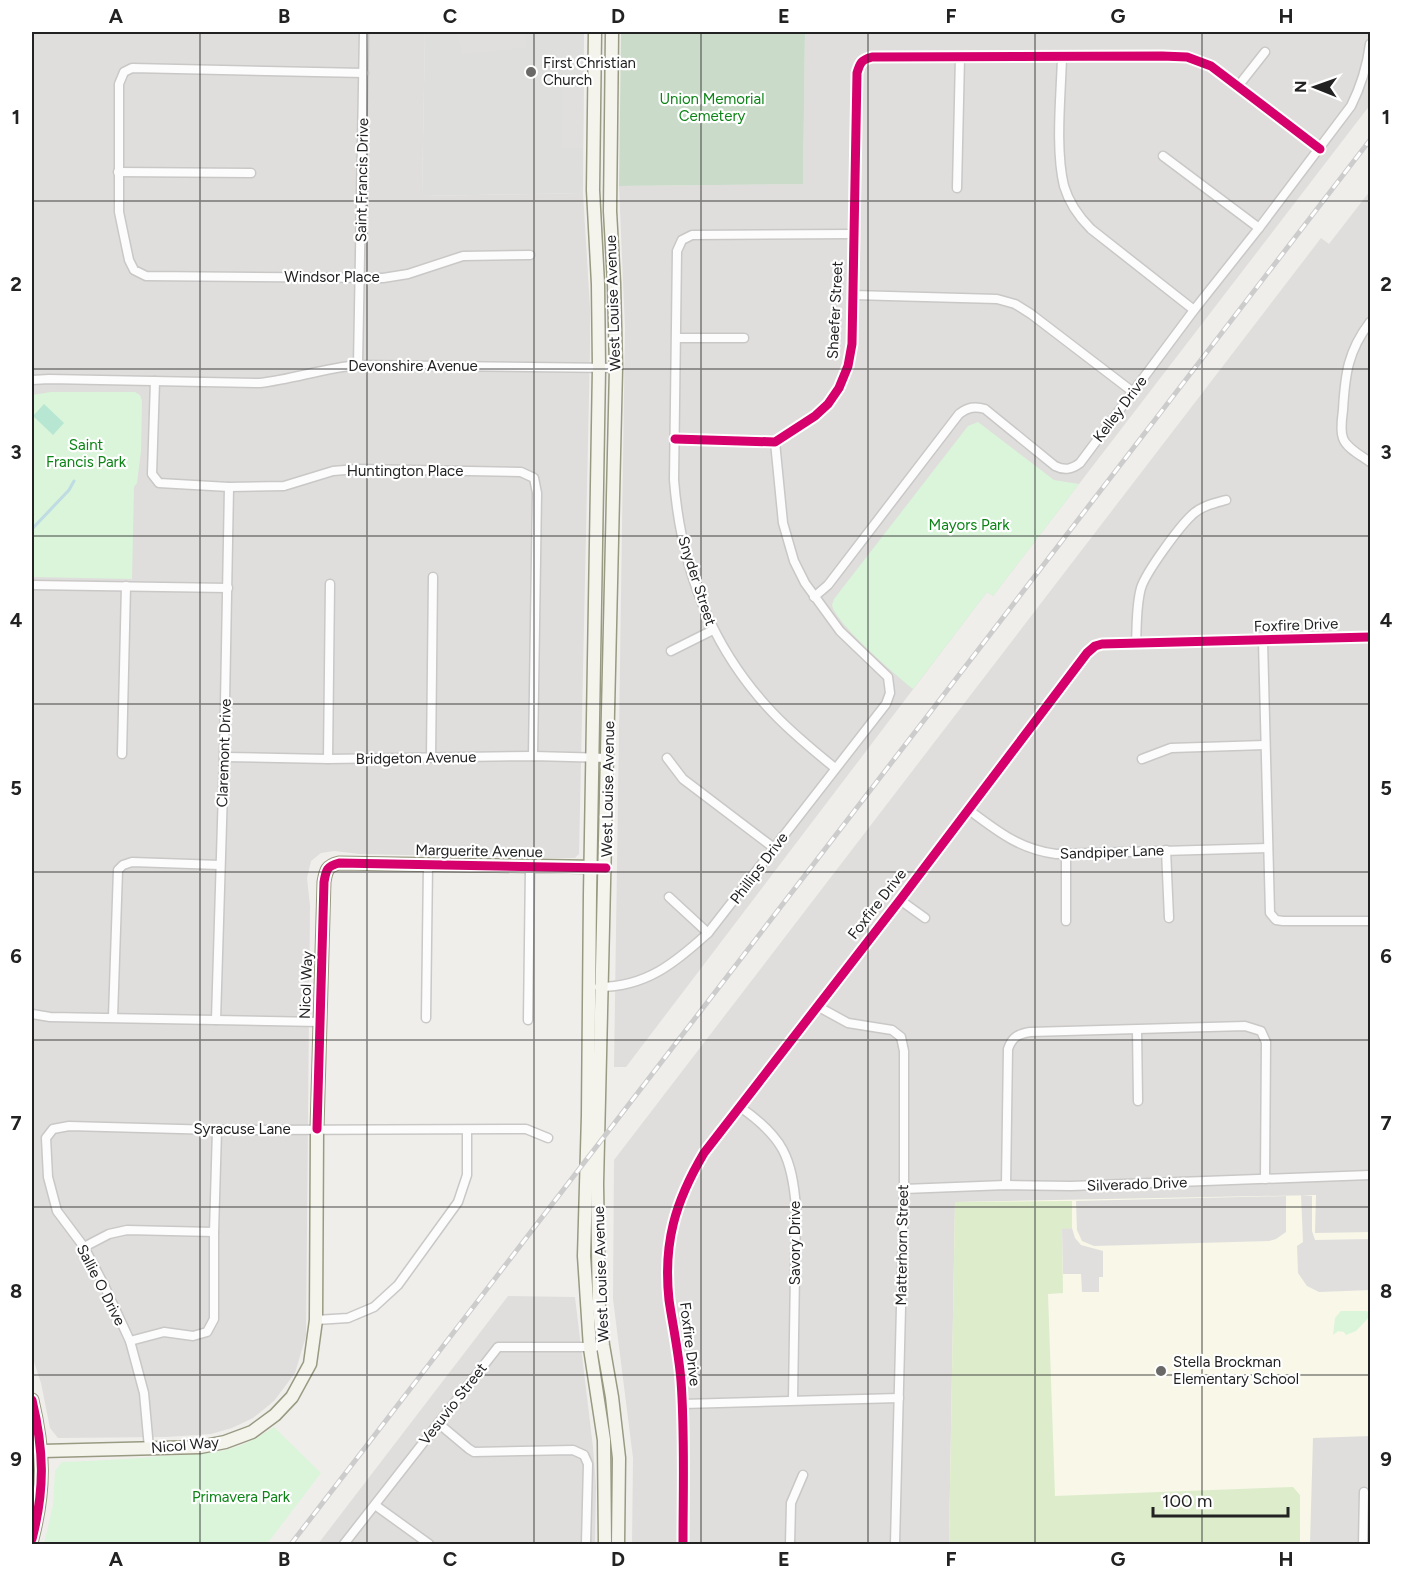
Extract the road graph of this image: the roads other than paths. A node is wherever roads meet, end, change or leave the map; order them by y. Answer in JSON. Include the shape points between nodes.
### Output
{"nodes":[{"id":1,"x":364,"y":32,"type":"edge"},
{"id":2,"x":595,"y":32,"type":"edge"},
{"id":3,"x":612,"y":32,"type":"edge"},
{"id":4,"x":1371,"y":45,"type":"edge"},
{"id":5,"x":1265,"y":52,"type":"dead end"},
{"id":6,"x":960,"y":57,"type":"junction"},
{"id":7,"x":1062,"y":57,"type":"junction"},
{"id":8,"x":364,"y":73,"type":"junction"},
{"id":9,"x":1239,"y":85,"type":"junction"},
{"id":10,"x":1320,"y":149,"type":"junction"},
{"id":11,"x":1163,"y":156,"type":"dead end"},
{"id":12,"x":118,"y":172,"type":"junction"},
{"id":13,"x":251,"y":173,"type":"dead end"},
{"id":14,"x":957,"y":188,"type":"dead end"},
{"id":15,"x":1259,"y":228,"type":"junction"},
{"id":16,"x":853,"y":234,"type":"junction"},
{"id":17,"x":530,"y":255,"type":"dead end"},
{"id":18,"x":360,"y":279,"type":"junction"},
{"id":19,"x":853,"y":295,"type":"junction"},
{"id":20,"x":1194,"y":310,"type":"junction"},
{"id":21,"x":1371,"y":322,"type":"edge"},
{"id":22,"x":677,"y":338,"type":"junction"},
{"id":23,"x":744,"y":338,"type":"dead end"},
{"id":24,"x":358,"y":365,"type":"junction"},
{"id":25,"x":599,"y":368,"type":"junction"},
{"id":26,"x":616,"y":368,"type":"junction"},
{"id":27,"x":32,"y":380,"type":"edge"},
{"id":28,"x":155,"y":381,"type":"junction"},
{"id":29,"x":1133,"y":392,"type":"junction"},
{"id":30,"x":675,"y":439,"type":"junction"},
{"id":31,"x":775,"y":441,"type":"junction"},
{"id":32,"x":1371,"y":462,"type":"edge"},
{"id":33,"x":229,"y":487,"type":"junction"},
{"id":34,"x":1226,"y":500,"type":"dead end"},
{"id":35,"x":433,"y":577,"type":"dead end"},
{"id":36,"x":330,"y":584,"type":"dead end"},
{"id":37,"x":32,"y":585,"type":"edge"},
{"id":38,"x":126,"y":586,"type":"junction"},
{"id":39,"x":228,"y":588,"type":"junction"},
{"id":40,"x":814,"y":597,"type":"junction"},
{"id":41,"x":713,"y":630,"type":"junction"},
{"id":42,"x":1371,"y":637,"type":"edge"},
{"id":43,"x":1263,"y":641,"type":"junction"},
{"id":44,"x":1136,"y":644,"type":"junction"},
{"id":45,"x":671,"y":651,"type":"dead end"},
{"id":46,"x":1265,"y":746,"type":"junction"},
{"id":47,"x":122,"y":754,"type":"dead end"},
{"id":48,"x":533,"y":756,"type":"junction"},
{"id":49,"x":224,"y":757,"type":"junction"},
{"id":50,"x":431,"y":758,"type":"junction"},
{"id":51,"x":592,"y":758,"type":"junction"},
{"id":52,"x":608,"y":758,"type":"junction"},
{"id":53,"x":667,"y":758,"type":"dead end"},
{"id":54,"x":328,"y":759,"type":"junction"},
{"id":55,"x":1142,"y":759,"type":"dead end"},
{"id":56,"x":835,"y":768,"type":"junction"},
{"id":57,"x":969,"y":810,"type":"junction"},
{"id":58,"x":774,"y":848,"type":"junction"},
{"id":59,"x":1268,"y":848,"type":"junction"},
{"id":60,"x":1166,"y":850,"type":"junction"},
{"id":61,"x":1066,"y":854,"type":"junction"},
{"id":62,"x":352,"y":864,"type":"joint"},
{"id":63,"x":220,"y":865,"type":"junction"},
{"id":64,"x":428,"y":865,"type":"junction"},
{"id":65,"x":530,"y":867,"type":"junction"},
{"id":66,"x":590,"y":867,"type":"junction"},
{"id":67,"x":606,"y":868,"type":"junction"},
{"id":68,"x":669,"y":897,"type":"dead end"},
{"id":69,"x":900,"y":900,"type":"junction"},
{"id":70,"x":924,"y":918,"type":"dead end"},
{"id":71,"x":1169,"y":918,"type":"dead end"},
{"id":72,"x":1066,"y":921,"type":"dead end"},
{"id":73,"x":1371,"y":921,"type":"edge"},
{"id":74,"x":708,"y":933,"type":"junction"},
{"id":75,"x":589,"y":987,"type":"junction"},
{"id":76,"x":603,"y":987,"type":"junction"},
{"id":77,"x":818,"y":1006,"type":"junction"},
{"id":78,"x":32,"y":1014,"type":"edge"},
{"id":79,"x":113,"y":1017,"type":"junction"},
{"id":80,"x":426,"y":1018,"type":"dead end"},
{"id":81,"x":216,"y":1020,"type":"junction"},
{"id":82,"x":528,"y":1020,"type":"dead end"},
{"id":83,"x":320,"y":1022,"type":"junction"},
{"id":84,"x":1137,"y":1030,"type":"junction"},
{"id":85,"x":1138,"y":1101,"type":"dead end"},
{"id":86,"x":740,"y":1107,"type":"junction"},
{"id":87,"x":53,"y":1129,"type":"joint"},
{"id":88,"x":317,"y":1129,"type":"junction"},
{"id":89,"x":217,"y":1130,"type":"junction"},
{"id":90,"x":467,"y":1130,"type":"junction"},
{"id":91,"x":548,"y":1138,"type":"dead end"},
{"id":92,"x":1371,"y":1174,"type":"edge"},
{"id":93,"x":1265,"y":1179,"type":"junction"},
{"id":94,"x":1006,"y":1185,"type":"junction"},
{"id":95,"x":904,"y":1189,"type":"junction"},
{"id":96,"x":214,"y":1232,"type":"junction"},
{"id":97,"x":84,"y":1248,"type":"junction"},
{"id":98,"x":316,"y":1320,"type":"junction"},
{"id":99,"x":130,"y":1341,"type":"junction"},
{"id":100,"x":603,"y":1345,"type":"junction"},
{"id":101,"x":590,"y":1348,"type":"junction"},
{"id":102,"x":899,"y":1398,"type":"junction"},
{"id":103,"x":793,"y":1400,"type":"junction"},
{"id":104,"x":32,"y":1401,"type":"edge"},
{"id":105,"x":683,"y":1404,"type":"junction"},
{"id":106,"x":438,"y":1423,"type":"junction"},
{"id":107,"x":149,"y":1448,"type":"junction"},
{"id":108,"x":37,"y":1452,"type":"edge"},
{"id":109,"x":803,"y":1475,"type":"dead end"},
{"id":110,"x":1364,"y":1492,"type":"dead end"},
{"id":111,"x":375,"y":1505,"type":"junction"},
{"id":112,"x":32,"y":1539,"type":"edge"},
{"id":113,"x":344,"y":1545,"type":"edge"},
{"id":114,"x":429,"y":1545,"type":"edge"},
{"id":115,"x":586,"y":1545,"type":"edge"},
{"id":116,"x":605,"y":1545,"type":"edge"},
{"id":117,"x":618,"y":1545,"type":"edge"},
{"id":118,"x":682,"y":1545,"type":"edge"},
{"id":119,"x":790,"y":1545,"type":"edge"},
{"id":120,"x":895,"y":1545,"type":"edge"},
{"id":121,"x":1363,"y":1545,"type":"edge"}],
"edges":[{"from":1,"to":8,"type":"street","name":"Saint Francis Drive"},
{"from":2,"to":25,"type":"main road","name":"West Louise Avenue","via":[[593,190]]},
{"from":3,"to":26,"type":"main road","name":"West Louise Avenue","via":[[610,211]]},
{"from":4,"to":10,"type":"street","name":"Kelley Drive","via":[[1360,89]]},
{"from":5,"to":9,"type":"street"},
{"from":6,"to":7,"type":"street"},
{"from":6,"to":14,"type":"street"},
{"from":6,"to":16,"type":"street","name":"Shaefer Street","via":[[872,57],[860,62],[856,82]]},
{"from":7,"to":9,"type":"street","via":[[1187,57],[1211,66]]},
{"from":7,"to":20,"type":"street","via":[[1061,167],[1071,202],[1091,229]]},
{"from":8,"to":12,"type":"street","via":[[132,68],[121,75],[119,84]]},
{"from":8,"to":18,"type":"street","name":"Saint Francis Drive"},
{"from":9,"to":10,"type":"street"},
{"from":10,"to":15,"type":"street","name":"Kelley Drive"},
{"from":11,"to":15,"type":"street"},
{"from":12,"to":13,"type":"street"},
{"from":12,"to":18,"type":"street","name":"Windsor Place","via":[[119,212],[129,260],[134,270],[146,276]]},
{"from":15,"to":20,"type":"street","name":"Kelley Drive"},
{"from":16,"to":19,"type":"street","name":"Shaefer Street"},
{"from":16,"to":22,"type":"street","name":"Snyder Street","via":[[692,235],[682,240],[677,251]]},
{"from":17,"to":18,"type":"street","name":"Windsor Place","via":[[463,256],[408,274]]},
{"from":18,"to":24,"type":"street","name":"Saint Francis Drive"},
{"from":19,"to":29,"type":"street","via":[[997,299],[1015,304]]},
{"from":19,"to":31,"type":"street","name":"Shaefer Street","via":[[852,344],[839,388],[815,416]]},
{"from":20,"to":29,"type":"street","name":"Kelley Drive"},
{"from":21,"to":32,"type":"street","via":[[1348,360],[1342,426],[1347,444]]},
{"from":22,"to":23,"type":"street"},
{"from":22,"to":30,"type":"street","name":"Snyder Street"},
{"from":24,"to":25,"type":"street","name":"Devonshire Avenue"},
{"from":24,"to":28,"type":"street","name":"Devonshire Avenue","via":[[260,383]]},
{"from":25,"to":26,"type":"street","name":"Devonshire Avenue"},
{"from":25,"to":51,"type":"main road","name":"West Louise Avenue"},
{"from":26,"to":52,"type":"main road","name":"West Louise Avenue"},
{"from":27,"to":28,"type":"street","name":"Devonshire Avenue"},
{"from":28,"to":33,"type":"street","name":"Huntington Place","via":[[153,478],[163,484]]},
{"from":29,"to":40,"type":"street","name":"Kelley Drive","via":[[1080,463],[1065,469],[1055,466],[986,409],[965,410],[828,585]]},
{"from":30,"to":31,"type":"street"},
{"from":30,"to":41,"type":"street","name":"Snyder Street","via":[[676,510],[684,551]]},
{"from":31,"to":40,"type":"street","via":[[783,523],[794,561]]},
{"from":33,"to":39,"type":"street","name":"Claremont Drive"},
{"from":33,"to":48,"type":"street","name":"Huntington Place","via":[[284,486],[333,471],[357,469],[531,475],[536,481],[537,519]]},
{"from":34,"to":44,"type":"street","via":[[1192,514],[1149,570],[1138,602]]},
{"from":35,"to":50,"type":"street"},
{"from":36,"to":54,"type":"street"},
{"from":37,"to":38,"type":"street"},
{"from":38,"to":39,"type":"street"},
{"from":38,"to":47,"type":"street"},
{"from":39,"to":49,"type":"street","name":"Claremont Drive"},
{"from":40,"to":56,"type":"street","name":"Phillips Drive","via":[[840,632],[883,671],[890,683],[886,704]]},
{"from":41,"to":45,"type":"street"},
{"from":41,"to":56,"type":"street","name":"Snyder Street","via":[[743,677],[772,712]]},
{"from":42,"to":43,"type":"street","name":"Foxfire Drive"},
{"from":43,"to":44,"type":"street","name":"Foxfire Drive"},
{"from":43,"to":46,"type":"street"},
{"from":44,"to":57,"type":"street","name":"Foxfire Drive","via":[[1102,644],[1087,653]]},
{"from":46,"to":55,"type":"street","via":[[1172,748]]},
{"from":46,"to":59,"type":"street"},
{"from":48,"to":50,"type":"street","name":"Bridgeton Avenue"},
{"from":48,"to":51,"type":"street","name":"Bridgeton Avenue"},
{"from":49,"to":54,"type":"street","name":"Bridgeton Avenue"},
{"from":49,"to":63,"type":"street","name":"Claremont Drive"},
{"from":50,"to":54,"type":"street","name":"Bridgeton Avenue"},
{"from":51,"to":52,"type":"street","name":"Bridgeton Avenue"},
{"from":51,"to":66,"type":"main road","name":"West Louise Avenue"},
{"from":52,"to":67,"type":"main road","name":"West Louise Avenue"},
{"from":53,"to":58,"type":"street","via":[[683,779]]},
{"from":56,"to":58,"type":"street","name":"Phillips Drive"},
{"from":57,"to":61,"type":"street","name":"Sandpiper Lane","via":[[1004,836],[1037,852]]},
{"from":57,"to":69,"type":"street","name":"Foxfire Drive"},
{"from":58,"to":74,"type":"street","name":"Phillips Drive"},
{"from":59,"to":60,"type":"street","name":"Sandpiper Lane"},
{"from":59,"to":73,"type":"street","via":[[1270,913],[1276,920]]},
{"from":60,"to":61,"type":"street","name":"Sandpiper Lane"},
{"from":60,"to":71,"type":"street"},
{"from":61,"to":72,"type":"street"},
{"from":62,"to":64,"type":"main road","name":"Marguerite Avenue"},
{"from":62,"to":83,"type":"main road","name":"Nicol Way","via":[[330,865],[326,871]]},
{"from":63,"to":79,"type":"street","via":[[132,862],[118,870]]},
{"from":63,"to":81,"type":"street","name":"Claremont Drive"},
{"from":64,"to":65,"type":"main road","name":"Marguerite Avenue"},
{"from":64,"to":80,"type":"street"},
{"from":65,"to":66,"type":"main road","name":"Marguerite Avenue"},
{"from":65,"to":82,"type":"street"},
{"from":66,"to":67,"type":"main road","name":"Marguerite Avenue"},
{"from":66,"to":75,"type":"main road","name":"West Louise Avenue"},
{"from":67,"to":76,"type":"main road","name":"West Louise Avenue"},
{"from":68,"to":74,"type":"street"},
{"from":69,"to":70,"type":"street","name":"Foxfire Drive"},
{"from":69,"to":77,"type":"street","name":"Foxfire Drive"},
{"from":74,"to":76,"type":"street","name":"Phillips Drive","via":[[679,960],[659,972],[626,984]]},
{"from":75,"to":76,"type":"street","name":"Phillips Drive"},
{"from":75,"to":101,"type":"main road","name":"West Louise Avenue","via":[[584,1256]]},
{"from":76,"to":100,"type":"main road","name":"West Louise Avenue","via":[[597,1184]]},
{"from":77,"to":86,"type":"street","name":"Foxfire Drive"},
{"from":77,"to":95,"type":"street","name":"Matterhorn Street","via":[[848,1023],[892,1030],[901,1037]]},
{"from":78,"to":79,"type":"street"},
{"from":79,"to":81,"type":"street"},
{"from":81,"to":83,"type":"street"},
{"from":83,"to":88,"type":"main road","name":"Nicol Way"},
{"from":84,"to":85,"type":"street"},
{"from":84,"to":93,"type":"street","via":[[1245,1026],[1261,1031],[1266,1042]]},
{"from":84,"to":94,"type":"street","via":[[1017,1034],[1008,1049]]},
{"from":86,"to":103,"type":"street","name":"Savory Drive","via":[[761,1121],[783,1148],[794,1183]]},
{"from":86,"to":105,"type":"street","name":"Foxfire Drive","via":[[690,1177],[676,1209],[669,1241],[667,1275]]},
{"from":87,"to":89,"type":"street","name":"Syracuse Lane","via":[[69,1126]]},
{"from":87,"to":97,"type":"street","name":"Sallie O Drive","via":[[46,1138],[48,1177],[57,1211]]},
{"from":88,"to":89,"type":"street","name":"Syracuse Lane"},
{"from":88,"to":90,"type":"street","name":"Syracuse Lane"},
{"from":88,"to":98,"type":"main road","name":"Nicol Way"},
{"from":89,"to":96,"type":"street"},
{"from":90,"to":91,"type":"street","name":"Syracuse Lane","via":[[526,1129]]},
{"from":90,"to":98,"type":"street","via":[[467,1175],[458,1202],[398,1285],[374,1307],[348,1318]]},
{"from":92,"to":93,"type":"street","name":"Silverado Drive"},
{"from":93,"to":94,"type":"street","name":"Silverado Drive"},
{"from":94,"to":95,"type":"street","name":"Silverado Drive"},
{"from":95,"to":102,"type":"street","name":"Matterhorn Street"},
{"from":96,"to":97,"type":"street","via":[[127,1230],[109,1234]]},
{"from":96,"to":99,"type":"street","via":[[214,1318],[207,1332],[193,1336],[164,1332]]},
{"from":97,"to":99,"type":"street","name":"Sallie O Drive"},
{"from":98,"to":107,"type":"main road","name":"Nicol Way","via":[[310,1364],[292,1397],[275,1415],[252,1432],[225,1442],[200,1447]]},
{"from":99,"to":107,"type":"street","name":"Sallie O Drive","via":[[144,1393]]},
{"from":100,"to":101,"type":"street","name":"Vesuvio Street"},
{"from":100,"to":117,"type":"main road","name":"West Louise Avenue","via":[[619,1458]]},
{"from":101,"to":106,"type":"street","name":"Vesuvio Street","via":[[498,1347]]},
{"from":101,"to":116,"type":"main road","name":"West Louise Avenue","via":[[604,1440]]},
{"from":102,"to":103,"type":"street"},
{"from":102,"to":120,"type":"street","name":"Matterhorn Street"},
{"from":103,"to":105,"type":"street"},
{"from":104,"to":108,"type":"main road"},
{"from":105,"to":118,"type":"street","name":"Foxfire Drive"},
{"from":106,"to":111,"type":"street","name":"Vesuvio Street"},
{"from":106,"to":115,"type":"street","via":[[474,1452],[578,1450],[588,1464]]},
{"from":107,"to":108,"type":"main road","name":"Nicol Way"},
{"from":108,"to":112,"type":"main road","via":[[40,1509]]},
{"from":109,"to":119,"type":"street","via":[[790,1503]]},
{"from":110,"to":121,"type":"street"},
{"from":111,"to":113,"type":"street","name":"Vesuvio Street"},
{"from":111,"to":114,"type":"street"}]}
